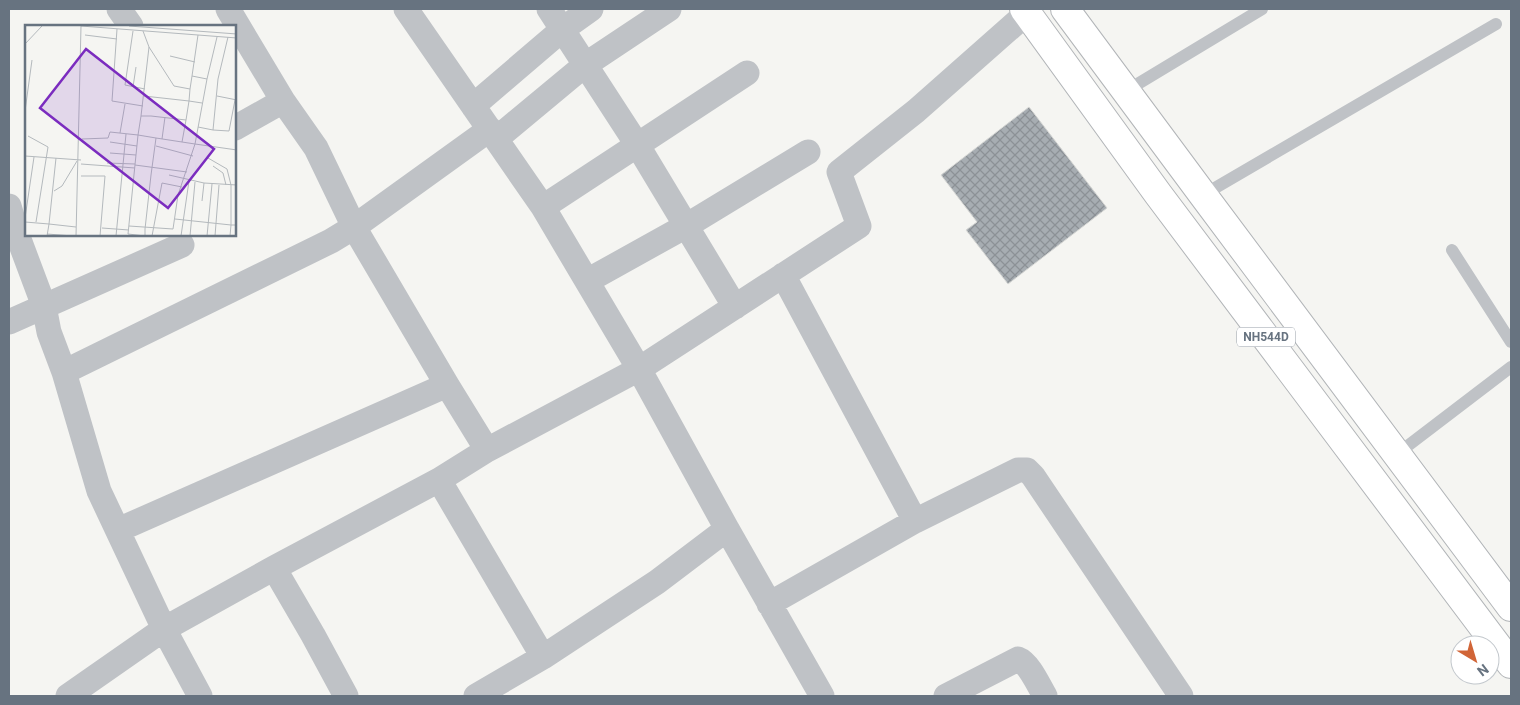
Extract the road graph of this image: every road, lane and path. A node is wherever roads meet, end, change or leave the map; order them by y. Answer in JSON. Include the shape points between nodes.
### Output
{"nodes":[{"id":1,"x":119,"y":9,"type":"edge"},
{"id":2,"x":228,"y":9,"type":"edge"},
{"id":3,"x":406,"y":9,"type":"edge"},
{"id":4,"x":549,"y":9,"type":"edge"},
{"id":5,"x":591,"y":9,"type":"edge"},
{"id":6,"x":670,"y":9,"type":"edge"},
{"id":7,"x":1065,"y":9,"type":"edge"},
{"id":8,"x":1262,"y":9,"type":"edge"},
{"id":9,"x":1025,"y":11,"type":"edge"},
{"id":10,"x":1496,"y":24,"type":"dead end"},
{"id":11,"x":130,"y":25,"type":"edge"},
{"id":12,"x":563,"y":29,"type":"junction"},
{"id":13,"x":585,"y":65,"type":"junction"},
{"id":14,"x":747,"y":73,"type":"dead end"},
{"id":15,"x":1126,"y":91,"type":"junction"},
{"id":16,"x":283,"y":101,"type":"junction"},
{"id":17,"x":473,"y":106,"type":"junction"},
{"id":18,"x":236,"y":127,"type":"edge"},
{"id":19,"x":493,"y":134,"type":"junction"},
{"id":20,"x":638,"y":146,"type":"junction"},
{"id":21,"x":808,"y":152,"type":"dead end"},
{"id":22,"x":1186,"y":172,"type":"junction"},
{"id":23,"x":1158,"y":194,"type":"junction"},
{"id":24,"x":1203,"y":196,"type":"junction"},
{"id":25,"x":9,"y":206,"type":"edge"},
{"id":26,"x":543,"y":207,"type":"junction"},
{"id":27,"x":686,"y":226,"type":"junction"},
{"id":28,"x":354,"y":227,"type":"junction"},
{"id":29,"x":22,"y":232,"type":"edge"},
{"id":30,"x":182,"y":245,"type":"dead end"},
{"id":31,"x":1452,"y":250,"type":"dead end"},
{"id":32,"x":783,"y":275,"type":"junction"},
{"id":33,"x":587,"y":281,"type":"junction"},
{"id":34,"x":44,"y":306,"type":"junction"},
{"id":35,"x":735,"y":307,"type":"junction"},
{"id":36,"x":9,"y":322,"type":"edge"},
{"id":37,"x":1511,"y":342,"type":"edge"},
{"id":38,"x":1511,"y":367,"type":"edge"},
{"id":39,"x":639,"y":369,"type":"junction"},
{"id":40,"x":64,"y":372,"type":"junction"},
{"id":41,"x":447,"y":385,"type":"junction"},
{"id":42,"x":487,"y":450,"type":"junction"},
{"id":43,"x":1397,"y":454,"type":"junction"},
{"id":44,"x":439,"y":480,"type":"junction"},
{"id":45,"x":915,"y":521,"type":"junction"},
{"id":46,"x":727,"y":529,"type":"junction"},
{"id":47,"x":118,"y":530,"type":"junction"},
{"id":48,"x":274,"y":568,"type":"junction"},
{"id":49,"x":769,"y":604,"type":"junction"},
{"id":50,"x":1511,"y":607,"type":"edge"},
{"id":51,"x":164,"y":629,"type":"junction"},
{"id":52,"x":543,"y":657,"type":"junction"},
{"id":53,"x":1511,"y":664,"type":"edge"},
{"id":54,"x":817,"y":695,"type":"edge"},
{"id":55,"x":952,"y":695,"type":"edge"},
{"id":56,"x":68,"y":696,"type":"edge"},
{"id":57,"x":200,"y":696,"type":"edge"},
{"id":58,"x":346,"y":696,"type":"edge"},
{"id":59,"x":476,"y":696,"type":"edge"},
{"id":60,"x":1045,"y":696,"type":"edge"},
{"id":61,"x":1181,"y":696,"type":"edge"}],
"edges":[{"from":1,"to":11,"type":"street"},
{"from":2,"to":16,"type":"street"},
{"from":3,"to":17,"type":"street"},
{"from":4,"to":12,"type":"street"},
{"from":5,"to":12,"type":"street"},
{"from":6,"to":13,"type":"street"},
{"from":7,"to":15,"type":"highway","number":"NH544D"},
{"from":8,"to":15,"type":"lane"},
{"from":9,"to":23,"type":"highway","number":"NH544D"},
{"from":9,"to":32,"type":"street","via":[[916,112],[839,172],[859,226]]},
{"from":10,"to":24,"type":"lane"},
{"from":12,"to":13,"type":"street"},
{"from":12,"to":17,"type":"street"},
{"from":13,"to":19,"type":"street"},
{"from":13,"to":20,"type":"street"},
{"from":14,"to":20,"type":"street"},
{"from":15,"to":22,"type":"highway","number":"NH544D"},
{"from":16,"to":18,"type":"street"},
{"from":16,"to":28,"type":"street","via":[[316,148]]},
{"from":17,"to":19,"type":"street"},
{"from":19,"to":26,"type":"street"},
{"from":19,"to":28,"type":"street"},
{"from":20,"to":26,"type":"street"},
{"from":20,"to":27,"type":"street"},
{"from":21,"to":27,"type":"street"},
{"from":22,"to":23,"type":"highway"},
{"from":22,"to":24,"type":"highway","number":"NH544D"},
{"from":23,"to":53,"type":"highway","number":"NH544D"},
{"from":24,"to":43,"type":"highway","number":"NH544D"},
{"from":25,"to":29,"type":"street"},
{"from":26,"to":33,"type":"street"},
{"from":27,"to":33,"type":"street"},
{"from":27,"to":35,"type":"street"},
{"from":28,"to":40,"type":"street"},
{"from":28,"to":41,"type":"street"},
{"from":29,"to":34,"type":"street"},
{"from":30,"to":34,"type":"street"},
{"from":31,"to":37,"type":"lane"},
{"from":32,"to":35,"type":"street"},
{"from":32,"to":45,"type":"street"},
{"from":33,"to":39,"type":"street"},
{"from":34,"to":36,"type":"street"},
{"from":34,"to":40,"type":"street","via":[[49,332]]},
{"from":35,"to":39,"type":"street"},
{"from":38,"to":43,"type":"lane"},
{"from":39,"to":42,"type":"street"},
{"from":39,"to":46,"type":"street"},
{"from":40,"to":47,"type":"street","via":[[99,491]]},
{"from":41,"to":42,"type":"street"},
{"from":41,"to":47,"type":"street"},
{"from":42,"to":44,"type":"street"},
{"from":43,"to":50,"type":"highway","number":"NH544D"},
{"from":44,"to":48,"type":"street"},
{"from":44,"to":52,"type":"street"},
{"from":45,"to":49,"type":"street"},
{"from":45,"to":61,"type":"street","via":[[1018,470],[1027,470]]},
{"from":46,"to":49,"type":"street"},
{"from":46,"to":52,"type":"street","via":[[656,582]]},
{"from":47,"to":51,"type":"street"},
{"from":48,"to":51,"type":"street"},
{"from":48,"to":58,"type":"street","via":[[314,634]]},
{"from":49,"to":54,"type":"street"},
{"from":51,"to":56,"type":"street"},
{"from":51,"to":57,"type":"street"},
{"from":52,"to":59,"type":"street"},
{"from":55,"to":60,"type":"street","via":[[1018,659],[1026,665]]}]}
